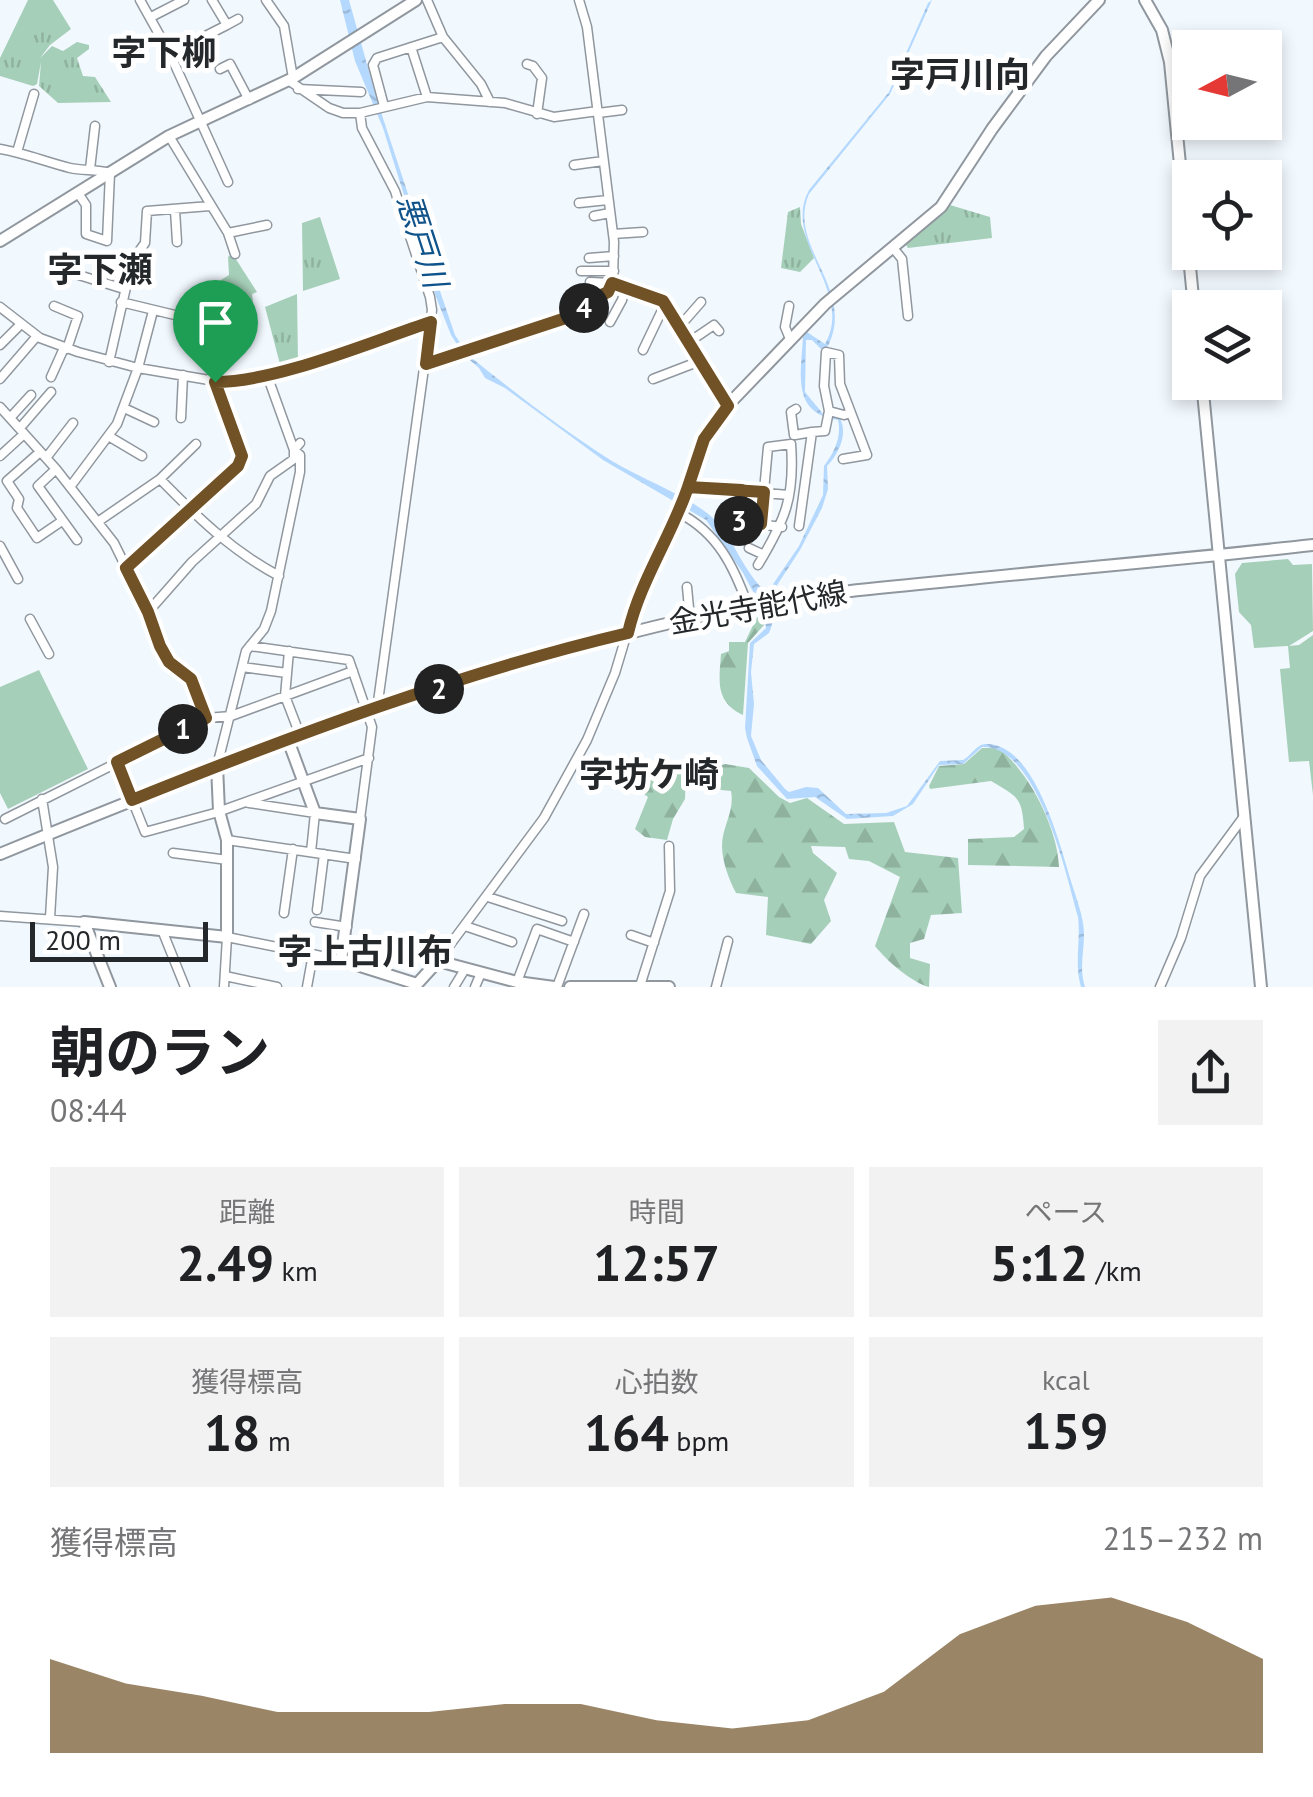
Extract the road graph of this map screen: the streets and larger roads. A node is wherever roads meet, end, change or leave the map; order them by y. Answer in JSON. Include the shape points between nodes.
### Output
{"nodes":[{"id":1,"x":140,"y":0,"type":"edge"},
{"id":2,"x":184,"y":0,"type":"edge"},
{"id":3,"x":212,"y":0,"type":"edge"},
{"id":4,"x":266,"y":0,"type":"edge"},
{"id":5,"x":416,"y":0,"type":"edge"},
{"id":6,"x":427,"y":0,"type":"edge"},
{"id":7,"x":579,"y":0,"type":"edge"},
{"id":8,"x":1099,"y":0,"type":"edge"},
{"id":9,"x":1146,"y":0,"type":"edge"},
{"id":10,"x":151,"y":18,"type":"junction"},
{"id":11,"x":238,"y":19,"type":"dead end"},
{"id":12,"x":226,"y":24,"type":"junction"},
{"id":13,"x":444,"y":37,"type":"junction"},
{"id":14,"x":411,"y":48,"type":"junction"},
{"id":15,"x":170,"y":54,"type":"junction"},
{"id":16,"x":527,"y":64,"type":"dead end"},
{"id":17,"x":220,"y":69,"type":"dead end"},
{"id":18,"x":293,"y":82,"type":"junction"},
{"id":19,"x":361,"y":92,"type":"dead end"},
{"id":20,"x":34,"y":94,"type":"dead end"},
{"id":21,"x":427,"y":97,"type":"junction"},
{"id":22,"x":249,"y":100,"type":"junction"},
{"id":23,"x":490,"y":102,"type":"junction"},
{"id":24,"x":384,"y":106,"type":"junction"},
{"id":25,"x":622,"y":110,"type":"dead end"},
{"id":26,"x":364,"y":112,"type":"junction"},
{"id":27,"x":598,"y":112,"type":"junction"},
{"id":28,"x":537,"y":114,"type":"junction"},
{"id":29,"x":198,"y":122,"type":"junction"},
{"id":30,"x":95,"y":126,"type":"dead end"},
{"id":31,"x":169,"y":136,"type":"junction"},
{"id":32,"x":0,"y":149,"type":"edge"},
{"id":33,"x":17,"y":152,"type":"junction"},
{"id":34,"x":603,"y":161,"type":"junction"},
{"id":35,"x":574,"y":165,"type":"dead end"},
{"id":36,"x":90,"y":169,"type":"junction"},
{"id":37,"x":110,"y":173,"type":"junction"},
{"id":38,"x":228,"y":182,"type":"dead end"},
{"id":39,"x":78,"y":193,"type":"junction"},
{"id":40,"x":608,"y":200,"type":"junction"},
{"id":41,"x":579,"y":203,"type":"dead end"},
{"id":42,"x":210,"y":206,"type":"junction"},
{"id":43,"x":175,"y":210,"type":"junction"},
{"id":44,"x":610,"y":214,"type":"junction"},
{"id":45,"x":594,"y":216,"type":"dead end"},
{"id":46,"x":267,"y":225,"type":"dead end"},
{"id":47,"x":643,"y":232,"type":"dead end"},
{"id":48,"x":228,"y":233,"type":"junction"},
{"id":49,"x":613,"y":234,"type":"junction"},
{"id":50,"x":0,"y":241,"type":"edge"},
{"id":51,"x":177,"y":242,"type":"dead end"},
{"id":52,"x":628,"y":248,"type":"dead end"},
{"id":53,"x":894,"y":249,"type":"junction"},
{"id":54,"x":614,"y":252,"type":"junction"},
{"id":55,"x":235,"y":254,"type":"dead end"},
{"id":56,"x":589,"y":258,"type":"dead end"},
{"id":57,"x":56,"y":268,"type":"dead end"},
{"id":58,"x":581,"y":271,"type":"dead end"},
{"id":59,"x":614,"y":271,"type":"junction"},
{"id":60,"x":590,"y":282,"type":"dead end"},
{"id":61,"x":612,"y":283,"type":"junction"},
{"id":62,"x":124,"y":289,"type":"junction"},
{"id":63,"x":624,"y":289,"type":"junction"},
{"id":64,"x":1192,"y":290,"type":"edge"},
{"id":65,"x":121,"y":302,"type":"junction"},
{"id":66,"x":701,"y":302,"type":"dead end"},
{"id":67,"x":665,"y":304,"type":"junction"},
{"id":68,"x":54,"y":306,"type":"dead end"},
{"id":69,"x":789,"y":306,"type":"dead end"},
{"id":70,"x":0,"y":307,"type":"edge"},
{"id":71,"x":153,"y":312,"type":"junction"},
{"id":72,"x":908,"y":316,"type":"dead end"},
{"id":73,"x":208,"y":322,"type":"dead end"},
{"id":74,"x":431,"y":322,"type":"junction"},
{"id":75,"x":610,"y":322,"type":"dead end"},
{"id":76,"x":21,"y":324,"type":"junction"},
{"id":77,"x":680,"y":326,"type":"junction"},
{"id":78,"x":718,"y":331,"type":"dead end"},
{"id":79,"x":36,"y":336,"type":"junction"},
{"id":80,"x":790,"y":338,"type":"junction"},
{"id":81,"x":689,"y":342,"type":"junction"},
{"id":82,"x":0,"y":346,"type":"edge"},
{"id":83,"x":65,"y":348,"type":"junction"},
{"id":84,"x":643,"y":350,"type":"dead end"},
{"id":85,"x":109,"y":362,"type":"junction"},
{"id":86,"x":700,"y":362,"type":"junction"},
{"id":87,"x":426,"y":364,"type":"junction"},
{"id":88,"x":138,"y":368,"type":"junction"},
{"id":89,"x":182,"y":375,"type":"junction"},
{"id":90,"x":267,"y":375,"type":"junction"},
{"id":91,"x":51,"y":376,"type":"dead end"},
{"id":92,"x":653,"y":378,"type":"dead end"},
{"id":93,"x":0,"y":379,"type":"edge"},
{"id":94,"x":215,"y":382,"type":"junction"},
{"id":95,"x":51,"y":392,"type":"dead end"},
{"id":96,"x":31,"y":394,"type":"dead end"},
{"id":97,"x":1204,"y":400,"type":"edge"},
{"id":98,"x":728,"y":406,"type":"junction"},
{"id":99,"x":0,"y":407,"type":"edge"},
{"id":100,"x":124,"y":408,"type":"junction"},
{"id":101,"x":796,"y":408,"type":"dead end"},
{"id":102,"x":851,"y":413,"type":"junction"},
{"id":103,"x":827,"y":415,"type":"junction"},
{"id":104,"x":10,"y":418,"type":"junction"},
{"id":105,"x":181,"y":418,"type":"dead end"},
{"id":106,"x":73,"y":422,"type":"dead end"},
{"id":107,"x":154,"y":422,"type":"dead end"},
{"id":108,"x":22,"y":431,"type":"junction"},
{"id":109,"x":812,"y":432,"type":"junction"},
{"id":110,"x":110,"y":436,"type":"junction"},
{"id":111,"x":793,"y":439,"type":"junction"},
{"id":112,"x":196,"y":444,"type":"dead end"},
{"id":113,"x":297,"y":446,"type":"junction"},
{"id":114,"x":43,"y":455,"type":"junction"},
{"id":115,"x":0,"y":456,"type":"edge"},
{"id":116,"x":142,"y":456,"type":"dead end"},
{"id":117,"x":843,"y":459,"type":"dead end"},
{"id":118,"x":56,"y":469,"type":"junction"},
{"id":119,"x":160,"y":479,"type":"junction"},
{"id":120,"x":70,"y":487,"type":"junction"},
{"id":121,"x":688,"y":487,"type":"junction"},
{"id":122,"x":742,"y":490,"type":"junction"},
{"id":123,"x":764,"y":492,"type":"junction"},
{"id":124,"x":790,"y":494,"type":"junction"},
{"id":125,"x":190,"y":510,"type":"junction"},
{"id":126,"x":679,"y":513,"type":"junction"},
{"id":127,"x":62,"y":520,"type":"junction"},
{"id":128,"x":98,"y":521,"type":"junction"},
{"id":129,"x":761,"y":524,"type":"junction"},
{"id":130,"x":799,"y":526,"type":"dead end"},
{"id":131,"x":782,"y":527,"type":"junction"},
{"id":132,"x":219,"y":538,"type":"junction"},
{"id":133,"x":77,"y":540,"type":"dead end"},
{"id":134,"x":1313,"y":545,"type":"edge"},
{"id":135,"x":0,"y":546,"type":"edge"},
{"id":136,"x":749,"y":548,"type":"dead end"},
{"id":137,"x":764,"y":555,"type":"junction"},
{"id":138,"x":1220,"y":556,"type":"junction"},
{"id":139,"x":758,"y":565,"type":"dead end"},
{"id":140,"x":126,"y":568,"type":"junction"},
{"id":141,"x":279,"y":576,"type":"junction"},
{"id":142,"x":18,"y":579,"type":"dead end"},
{"id":143,"x":688,"y":586,"type":"dead end"},
{"id":144,"x":753,"y":606,"type":"junction"},
{"id":145,"x":148,"y":612,"type":"junction"},
{"id":146,"x":30,"y":618,"type":"dead end"},
{"id":147,"x":690,"y":619,"type":"junction"},
{"id":148,"x":628,"y":633,"type":"junction"},
{"id":149,"x":372,"y":641,"type":"dead end"},
{"id":150,"x":386,"y":643,"type":"junction"},
{"id":151,"x":250,"y":646,"type":"junction"},
{"id":152,"x":289,"y":651,"type":"junction"},
{"id":153,"x":48,"y":654,"type":"dead end"},
{"id":154,"x":242,"y":667,"type":"junction"},
{"id":155,"x":353,"y":671,"type":"junction"},
{"id":156,"x":287,"y":673,"type":"junction"},
{"id":157,"x":285,"y":696,"type":"junction"},
{"id":158,"x":372,"y":711,"type":"junction"},
{"id":159,"x":231,"y":716,"type":"junction"},
{"id":160,"x":206,"y":718,"type":"junction"},
{"id":161,"x":294,"y":737,"type":"junction"},
{"id":162,"x":370,"y":758,"type":"junction"},
{"id":163,"x":117,"y":762,"type":"junction"},
{"id":164,"x":217,"y":766,"type":"junction"},
{"id":165,"x":302,"y":782,"type":"junction"},
{"id":166,"x":42,"y":799,"type":"junction"},
{"id":167,"x":132,"y":800,"type":"junction"},
{"id":168,"x":244,"y":802,"type":"junction"},
{"id":169,"x":219,"y":811,"type":"junction"},
{"id":170,"x":315,"y":813,"type":"junction"},
{"id":171,"x":1245,"y":816,"type":"junction"},
{"id":172,"x":5,"y":819,"type":"dead end"},
{"id":173,"x":360,"y":819,"type":"junction"},
{"id":174,"x":49,"y":834,"type":"junction"},
{"id":175,"x":227,"y":840,"type":"junction"},
{"id":176,"x":669,"y":846,"type":"dead end"},
{"id":177,"x":293,"y":849,"type":"junction"},
{"id":178,"x":311,"y":852,"type":"junction"},
{"id":179,"x":0,"y":854,"type":"edge"},
{"id":180,"x":172,"y":854,"type":"dead end"},
{"id":181,"x":324,"y":854,"type":"junction"},
{"id":182,"x":356,"y":859,"type":"junction"},
{"id":183,"x":228,"y":860,"type":"junction"},
{"id":184,"x":488,"y":896,"type":"junction"},
{"id":185,"x":316,"y":910,"type":"dead end"},
{"id":186,"x":284,"y":912,"type":"dead end"},
{"id":187,"x":584,"y":914,"type":"dead end"},
{"id":188,"x":0,"y":916,"type":"edge"},
{"id":189,"x":50,"y":918,"type":"junction"},
{"id":190,"x":562,"y":921,"type":"dead end"},
{"id":191,"x":84,"y":922,"type":"junction"},
{"id":192,"x":315,"y":922,"type":"dead end"},
{"id":193,"x":465,"y":926,"type":"junction"},
{"id":194,"x":347,"y":927,"type":"junction"},
{"id":195,"x":162,"y":930,"type":"junction"},
{"id":196,"x":631,"y":935,"type":"dead end"},
{"id":197,"x":228,"y":937,"type":"junction"},
{"id":198,"x":728,"y":941,"type":"dead end"},
{"id":199,"x":512,"y":942,"type":"dead end"},
{"id":200,"x":574,"y":942,"type":"junction"},
{"id":201,"x":654,"y":943,"type":"junction"},
{"id":202,"x":313,"y":954,"type":"junction"},
{"id":203,"x":341,"y":960,"type":"junction"},
{"id":204,"x":438,"y":960,"type":"junction"},
{"id":205,"x":465,"y":968,"type":"junction"},
{"id":206,"x":481,"y":973,"type":"junction"},
{"id":207,"x":224,"y":976,"type":"junction"},
{"id":208,"x":392,"y":976,"type":"junction"},
{"id":209,"x":516,"y":984,"type":"edge"},
{"id":210,"x":416,"y":986,"type":"edge"},
{"id":211,"x":640,"y":986,"type":"edge"},
{"id":212,"x":110,"y":987,"type":"edge"},
{"id":213,"x":185,"y":987,"type":"edge"},
{"id":214,"x":224,"y":987,"type":"edge"},
{"id":215,"x":277,"y":987,"type":"edge"},
{"id":216,"x":307,"y":987,"type":"edge"},
{"id":217,"x":382,"y":987,"type":"edge"},
{"id":218,"x":454,"y":987,"type":"edge"},
{"id":219,"x":476,"y":987,"type":"edge"},
{"id":220,"x":555,"y":987,"type":"edge"},
{"id":221,"x":570,"y":987,"type":"edge"},
{"id":222,"x":669,"y":987,"type":"edge"},
{"id":223,"x":716,"y":987,"type":"edge"},
{"id":224,"x":1160,"y":987,"type":"edge"},
{"id":225,"x":1261,"y":987,"type":"edge"}],
"edges":[{"from":1,"to":10,"type":"street"},
{"from":2,"to":10,"type":"street"},
{"from":3,"to":12,"type":"street"},
{"from":4,"to":18,"type":"street","via":[[284,26]]},
{"from":5,"to":18,"type":"street"},
{"from":6,"to":13,"type":"street"},
{"from":7,"to":27,"type":"street"},
{"from":8,"to":53,"type":"street","via":[[1046,56],[942,207]]},
{"from":9,"to":64,"type":"street","via":[[1170,62]]},
{"from":10,"to":15,"type":"street"},
{"from":11,"to":12,"type":"street"},
{"from":12,"to":15,"type":"street"},
{"from":13,"to":14,"type":"street"},
{"from":13,"to":23,"type":"street"},
{"from":14,"to":21,"type":"street"},
{"from":14,"to":24,"type":"street","via":[[373,65]]},
{"from":15,"to":29,"type":"street"},
{"from":16,"to":28,"type":"street","via":[[542,78]]},
{"from":17,"to":22,"type":"street","via":[[230,64]]},
{"from":18,"to":19,"type":"street"},
{"from":18,"to":22,"type":"street"},
{"from":18,"to":26,"type":"street","via":[[329,108]]},
{"from":20,"to":33,"type":"street"},
{"from":21,"to":23,"type":"street"},
{"from":21,"to":24,"type":"street"},
{"from":22,"to":29,"type":"street"},
{"from":23,"to":28,"type":"street"},
{"from":24,"to":26,"type":"street"},
{"from":25,"to":27,"type":"street"},
{"from":26,"to":74,"type":"street","via":[[362,128],[395,191],[430,297]]},
{"from":27,"to":28,"type":"street"},
{"from":27,"to":34,"type":"street"},
{"from":29,"to":31,"type":"street"},
{"from":29,"to":38,"type":"street"},
{"from":30,"to":36,"type":"street"},
{"from":31,"to":37,"type":"street"},
{"from":31,"to":42,"type":"street"},
{"from":32,"to":33,"type":"street"},
{"from":33,"to":36,"type":"street"},
{"from":34,"to":35,"type":"street"},
{"from":34,"to":40,"type":"street"},
{"from":36,"to":37,"type":"street"},
{"from":37,"to":39,"type":"street"},
{"from":37,"to":39,"type":"street","via":[[108,241],[86,234],[86,205]]},
{"from":39,"to":50,"type":"street"},
{"from":40,"to":41,"type":"street"},
{"from":40,"to":44,"type":"street"},
{"from":42,"to":43,"type":"street"},
{"from":42,"to":48,"type":"street"},
{"from":43,"to":51,"type":"street"},
{"from":43,"to":62,"type":"street","via":[[147,212],[145,243]]},
{"from":44,"to":45,"type":"street"},
{"from":44,"to":49,"type":"street"},
{"from":46,"to":48,"type":"street"},
{"from":47,"to":49,"type":"street"},
{"from":48,"to":55,"type":"street"},
{"from":49,"to":54,"type":"street"},
{"from":52,"to":54,"type":"street"},
{"from":53,"to":72,"type":"street","via":[[902,258]]},
{"from":53,"to":80,"type":"street"},
{"from":54,"to":56,"type":"street"},
{"from":54,"to":59,"type":"street"},
{"from":57,"to":62,"type":"street"},
{"from":58,"to":59,"type":"street"},
{"from":59,"to":61,"type":"street"},
{"from":60,"to":61,"type":"street"},
{"from":61,"to":63,"type":"street"},
{"from":61,"to":87,"type":"street","via":[[578,314]]},
{"from":62,"to":65,"type":"street"},
{"from":63,"to":67,"type":"street"},
{"from":63,"to":75,"type":"street"},
{"from":65,"to":71,"type":"street"},
{"from":65,"to":85,"type":"street"},
{"from":66,"to":77,"type":"street"},
{"from":67,"to":77,"type":"street"},
{"from":67,"to":84,"type":"street"},
{"from":68,"to":83,"type":"street","via":[[78,316]]},
{"from":69,"to":80,"type":"street"},
{"from":70,"to":76,"type":"street"},
{"from":71,"to":73,"type":"street"},
{"from":71,"to":88,"type":"street"},
{"from":74,"to":87,"type":"street"},
{"from":74,"to":90,"type":"street"},
{"from":76,"to":79,"type":"street"},
{"from":76,"to":82,"type":"street"},
{"from":77,"to":81,"type":"street"},
{"from":78,"to":81,"type":"street","via":[[714,325]]},
{"from":79,"to":83,"type":"street"},
{"from":79,"to":93,"type":"street"},
{"from":80,"to":98,"type":"street"},
{"from":81,"to":86,"type":"street"},
{"from":83,"to":85,"type":"street"},
{"from":83,"to":91,"type":"street"},
{"from":85,"to":88,"type":"street"},
{"from":86,"to":92,"type":"street"},
{"from":86,"to":98,"type":"street"},
{"from":87,"to":150,"type":"street"},
{"from":88,"to":89,"type":"street"},
{"from":88,"to":100,"type":"street"},
{"from":89,"to":94,"type":"street"},
{"from":89,"to":105,"type":"street"},
{"from":90,"to":94,"type":"street"},
{"from":90,"to":113,"type":"street"},
{"from":94,"to":125,"type":"street","via":[[242,456]]},
{"from":95,"to":108,"type":"street"},
{"from":96,"to":104,"type":"street"},
{"from":97,"to":138,"type":"street"},
{"from":98,"to":121,"type":"street","via":[[704,439]]},
{"from":99,"to":104,"type":"street"},
{"from":100,"to":107,"type":"street"},
{"from":100,"to":110,"type":"street"},
{"from":101,"to":111,"type":"street","via":[[790,412]]},
{"from":102,"to":103,"type":"street"},
{"from":102,"to":103,"type":"street","via":[[838,355],[826,352]]},
{"from":102,"to":117,"type":"street","via":[[867,455]]},
{"from":103,"to":109,"type":"street","via":[[824,430]]},
{"from":104,"to":108,"type":"street"},
{"from":106,"to":114,"type":"street"},
{"from":108,"to":114,"type":"street"},
{"from":108,"to":115,"type":"street"},
{"from":109,"to":111,"type":"street"},
{"from":109,"to":130,"type":"street"},
{"from":110,"to":116,"type":"street"},
{"from":110,"to":120,"type":"street"},
{"from":111,"to":123,"type":"street","via":[[768,447]]},
{"from":111,"to":124,"type":"street"},
{"from":112,"to":119,"type":"street"},
{"from":113,"to":132,"type":"street","via":[[256,504]]},
{"from":113,"to":141,"type":"street","via":[[300,472]]},
{"from":114,"to":118,"type":"street"},
{"from":114,"to":127,"type":"street","via":[[7,482],[37,538]]},
{"from":118,"to":120,"type":"street"},
{"from":118,"to":127,"type":"street","via":[[38,486]]},
{"from":119,"to":125,"type":"street"},
{"from":119,"to":128,"type":"street"},
{"from":120,"to":128,"type":"street"},
{"from":121,"to":122,"type":"street"},
{"from":121,"to":126,"type":"street"},
{"from":122,"to":123,"type":"street"},
{"from":122,"to":129,"type":"street","via":[[738,520]]},
{"from":123,"to":124,"type":"street"},
{"from":123,"to":129,"type":"street"},
{"from":124,"to":131,"type":"street"},
{"from":125,"to":132,"type":"street"},
{"from":125,"to":140,"type":"street"},
{"from":126,"to":144,"type":"street","via":[[711,534]]},
{"from":126,"to":148,"type":"street"},
{"from":127,"to":133,"type":"street"},
{"from":128,"to":140,"type":"street"},
{"from":129,"to":131,"type":"street"},
{"from":131,"to":137,"type":"street"},
{"from":132,"to":141,"type":"street"},
{"from":132,"to":145,"type":"street"},
{"from":134,"to":138,"type":"street","name":"金光寺能代線"},
{"from":135,"to":142,"type":"street"},
{"from":136,"to":137,"type":"street"},
{"from":137,"to":139,"type":"street"},
{"from":138,"to":144,"type":"street","name":"金光寺能代線"},
{"from":138,"to":171,"type":"street"},
{"from":140,"to":145,"type":"street"},
{"from":141,"to":151,"type":"street","via":[[264,629]]},
{"from":143,"to":147,"type":"street"},
{"from":144,"to":147,"type":"street","name":"金光寺能代線"},
{"from":145,"to":160,"type":"street","via":[[160,646],[191,679]]},
{"from":146,"to":153,"type":"street"},
{"from":147,"to":148,"type":"street","name":"金光寺能代線"},
{"from":148,"to":158,"type":"street","name":"金光寺能代線"},
{"from":148,"to":184,"type":"street","via":[[578,756]]},
{"from":149,"to":150,"type":"street"},
{"from":150,"to":158,"type":"street"},
{"from":151,"to":152,"type":"street"},
{"from":151,"to":154,"type":"street"},
{"from":152,"to":155,"type":"street","via":[[349,660]]},
{"from":152,"to":156,"type":"street"},
{"from":154,"to":156,"type":"street"},
{"from":154,"to":159,"type":"street"},
{"from":155,"to":157,"type":"street"},
{"from":155,"to":158,"type":"street"},
{"from":156,"to":157,"type":"street"},
{"from":157,"to":159,"type":"street"},
{"from":157,"to":161,"type":"street"},
{"from":158,"to":161,"type":"street","name":"金光寺能代線"},
{"from":158,"to":162,"type":"street"},
{"from":159,"to":160,"type":"street"},
{"from":159,"to":164,"type":"street"},
{"from":160,"to":163,"type":"street"},
{"from":161,"to":164,"type":"street","name":"金光寺能代線"},
{"from":161,"to":165,"type":"street"},
{"from":162,"to":165,"type":"street"},
{"from":162,"to":173,"type":"street"},
{"from":163,"to":166,"type":"street"},
{"from":163,"to":167,"type":"street"},
{"from":164,"to":167,"type":"street","name":"金光寺能代線"},
{"from":164,"to":169,"type":"street"},
{"from":165,"to":168,"type":"street"},
{"from":165,"to":170,"type":"street"},
{"from":166,"to":172,"type":"street"},
{"from":166,"to":174,"type":"street"},
{"from":167,"to":169,"type":"street","via":[[145,832]]},
{"from":167,"to":174,"type":"street","name":"金光寺能代線"},
{"from":168,"to":169,"type":"street"},
{"from":168,"to":170,"type":"street"},
{"from":169,"to":175,"type":"street"},
{"from":170,"to":173,"type":"street"},
{"from":170,"to":178,"type":"street"},
{"from":171,"to":224,"type":"street","via":[[1200,876]]},
{"from":171,"to":225,"type":"street"},
{"from":173,"to":182,"type":"street"},
{"from":174,"to":179,"type":"street","name":"金光寺能代線"},
{"from":174,"to":189,"type":"street"},
{"from":175,"to":177,"type":"street"},
{"from":175,"to":183,"type":"street"},
{"from":176,"to":201,"type":"street","via":[[670,891]]},
{"from":177,"to":178,"type":"street"},
{"from":177,"to":186,"type":"street"},
{"from":178,"to":181,"type":"street"},
{"from":180,"to":183,"type":"street"},
{"from":181,"to":182,"type":"street"},
{"from":181,"to":185,"type":"street"},
{"from":182,"to":194,"type":"street"},
{"from":183,"to":197,"type":"street"},
{"from":184,"to":190,"type":"street"},
{"from":184,"to":193,"type":"street"},
{"from":187,"to":200,"type":"street"},
{"from":188,"to":189,"type":"street"},
{"from":189,"to":191,"type":"street"},
{"from":191,"to":195,"type":"street"},
{"from":191,"to":212,"type":"street"},
{"from":192,"to":194,"type":"street"},
{"from":193,"to":199,"type":"street"},
{"from":193,"to":204,"type":"street"},
{"from":194,"to":203,"type":"street"},
{"from":195,"to":197,"type":"street"},
{"from":195,"to":213,"type":"street"},
{"from":196,"to":201,"type":"street"},
{"from":197,"to":202,"type":"street"},
{"from":197,"to":207,"type":"street"},
{"from":198,"to":223,"type":"street"},
{"from":200,"to":209,"type":"street","via":[[537,929]]},
{"from":200,"to":220,"type":"street"},
{"from":201,"to":211,"type":"street"},
{"from":202,"to":203,"type":"street"},
{"from":202,"to":216,"type":"street"},
{"from":203,"to":208,"type":"street"},
{"from":204,"to":205,"type":"street"},
{"from":204,"to":210,"type":"street"},
{"from":205,"to":206,"type":"street"},
{"from":205,"to":218,"type":"street"},
{"from":206,"to":209,"type":"street"},
{"from":206,"to":219,"type":"street"},
{"from":207,"to":214,"type":"street"},
{"from":207,"to":215,"type":"street"},
{"from":208,"to":210,"type":"street"},
{"from":208,"to":217,"type":"street"},
{"from":209,"to":220,"type":"street"},
{"from":211,"to":221,"type":"street"},
{"from":211,"to":222,"type":"street"}]}
